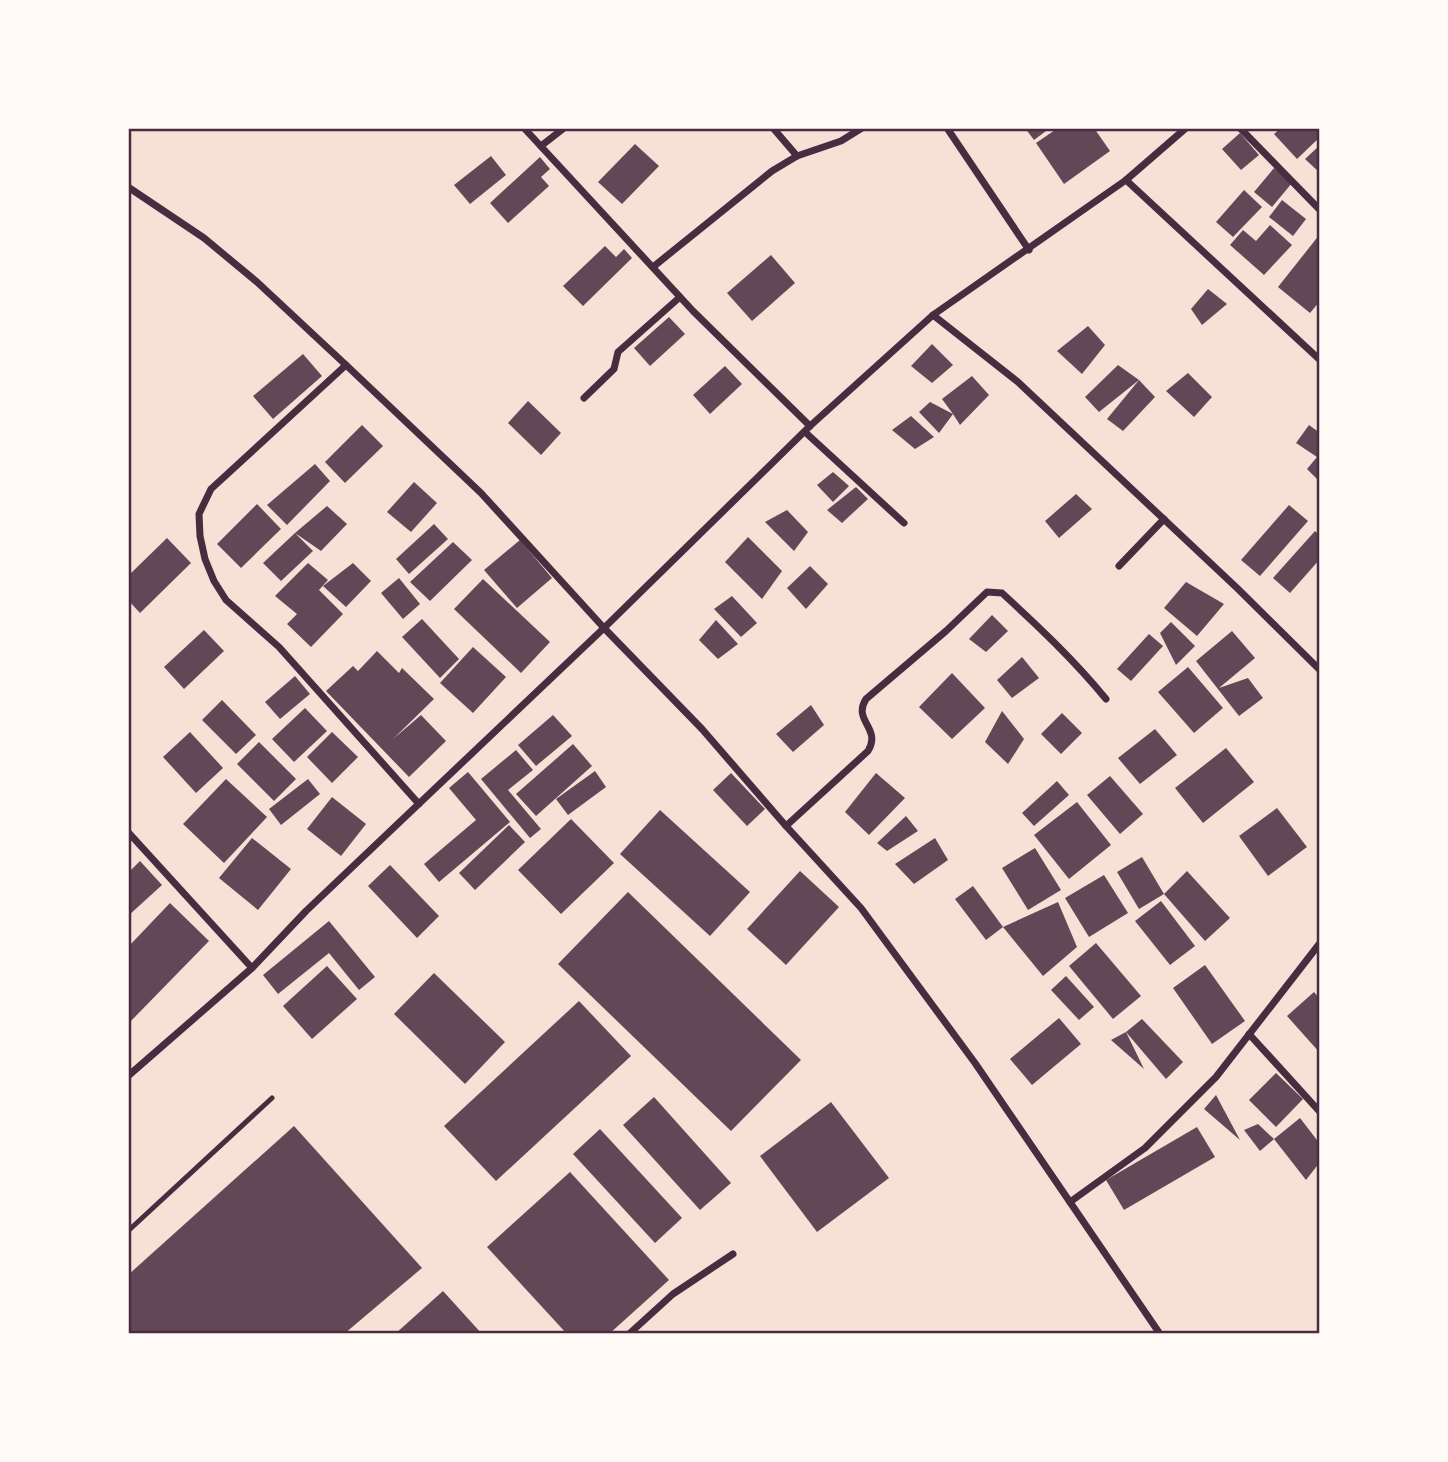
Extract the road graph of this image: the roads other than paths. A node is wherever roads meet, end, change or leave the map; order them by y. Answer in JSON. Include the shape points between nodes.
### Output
{"nodes":[{"id":1,"x":524,"y":128,"type":"edge"},
{"id":2,"x":564,"y":128,"type":"edge"},
{"id":3,"x":773,"y":128,"type":"edge"},
{"id":4,"x":862,"y":128,"type":"edge"},
{"id":5,"x":947,"y":128,"type":"edge"},
{"id":6,"x":1186,"y":128,"type":"edge"},
{"id":7,"x":1240,"y":128,"type":"edge"},
{"id":8,"x":541,"y":146,"type":"junction"},
{"id":9,"x":797,"y":156,"type":"junction"},
{"id":10,"x":1126,"y":180,"type":"junction"},
{"id":11,"x":128,"y":187,"type":"edge"},
{"id":12,"x":1320,"y":210,"type":"edge"},
{"id":13,"x":1029,"y":250,"type":"junction"},
{"id":14,"x":653,"y":267,"type":"junction"},
{"id":15,"x":680,"y":297,"type":"junction"},
{"id":16,"x":933,"y":315,"type":"junction"},
{"id":17,"x":1319,"y":355,"type":"edge"},
{"id":18,"x":346,"y":365,"type":"junction"},
{"id":19,"x":584,"y":398,"type":"dead end"},
{"id":20,"x":808,"y":429,"type":"junction"},
{"id":21,"x":1164,"y":519,"type":"junction"},
{"id":22,"x":904,"y":523,"type":"dead end"},
{"id":23,"x":1119,"y":566,"type":"dead end"},
{"id":24,"x":604,"y":628,"type":"junction"},
{"id":25,"x":1320,"y":670,"type":"edge"},
{"id":26,"x":1106,"y":699,"type":"dead end"},
{"id":27,"x":419,"y":804,"type":"junction"},
{"id":28,"x":786,"y":826,"type":"junction"},
{"id":29,"x":129,"y":837,"type":"edge"},
{"id":30,"x":1319,"y":949,"type":"edge"},
{"id":31,"x":252,"y":968,"type":"junction"},
{"id":32,"x":1249,"y":1034,"type":"junction"},
{"id":33,"x":128,"y":1076,"type":"edge"},
{"id":34,"x":272,"y":1098,"type":"dead end"},
{"id":35,"x":1320,"y":1112,"type":"edge"},
{"id":36,"x":1070,"y":1202,"type":"junction"},
{"id":37,"x":128,"y":1231,"type":"edge"},
{"id":38,"x":733,"y":1254,"type":"dead end"},
{"id":39,"x":629,"y":1334,"type":"edge"},
{"id":40,"x":1160,"y":1334,"type":"edge"}],
"edges":[{"from":1,"to":8,"type":"street"},
{"from":2,"to":8,"type":"street"},
{"from":3,"to":9,"type":"street"},
{"from":4,"to":9,"type":"street","via":[[841,141]]},
{"from":5,"to":13,"type":"street"},
{"from":6,"to":10,"type":"street"},
{"from":7,"to":12,"type":"street"},
{"from":8,"to":14,"type":"street"},
{"from":9,"to":14,"type":"street"},
{"from":10,"to":13,"type":"street"},
{"from":10,"to":17,"type":"street"},
{"from":11,"to":18,"type":"street","via":[[204,237]]},
{"from":13,"to":16,"type":"street"},
{"from":14,"to":15,"type":"street"},
{"from":15,"to":19,"type":"street","via":[[618,352],[614,369]]},
{"from":15,"to":20,"type":"street"},
{"from":16,"to":20,"type":"street"},
{"from":16,"to":21,"type":"street","via":[[1018,382]]},
{"from":18,"to":24,"type":"street","via":[[481,493]]},
{"from":18,"to":27,"type":"street","via":[[211,489],[200,514],[200,536],[205,559],[226,600],[279,647]]},
{"from":20,"to":22,"type":"street"},
{"from":20,"to":24,"type":"street"},
{"from":21,"to":23,"type":"street"},
{"from":21,"to":25,"type":"street"},
{"from":24,"to":27,"type":"street"},
{"from":24,"to":28,"type":"street","via":[[702,729]]},
{"from":26,"to":28,"type":"street","via":[[1002,593],[987,592],[866,699],[861,715],[873,735],[868,751]]},
{"from":27,"to":31,"type":"street"},
{"from":28,"to":36,"type":"street","via":[[861,908]]},
{"from":29,"to":31,"type":"street"},
{"from":30,"to":32,"type":"street"},
{"from":31,"to":33,"type":"street"},
{"from":32,"to":35,"type":"street"},
{"from":32,"to":36,"type":"street","via":[[1216,1077],[1145,1148]]},
{"from":34,"to":37,"type":"lane"},
{"from":36,"to":40,"type":"street"},
{"from":38,"to":39,"type":"street","via":[[673,1294]]}]}
